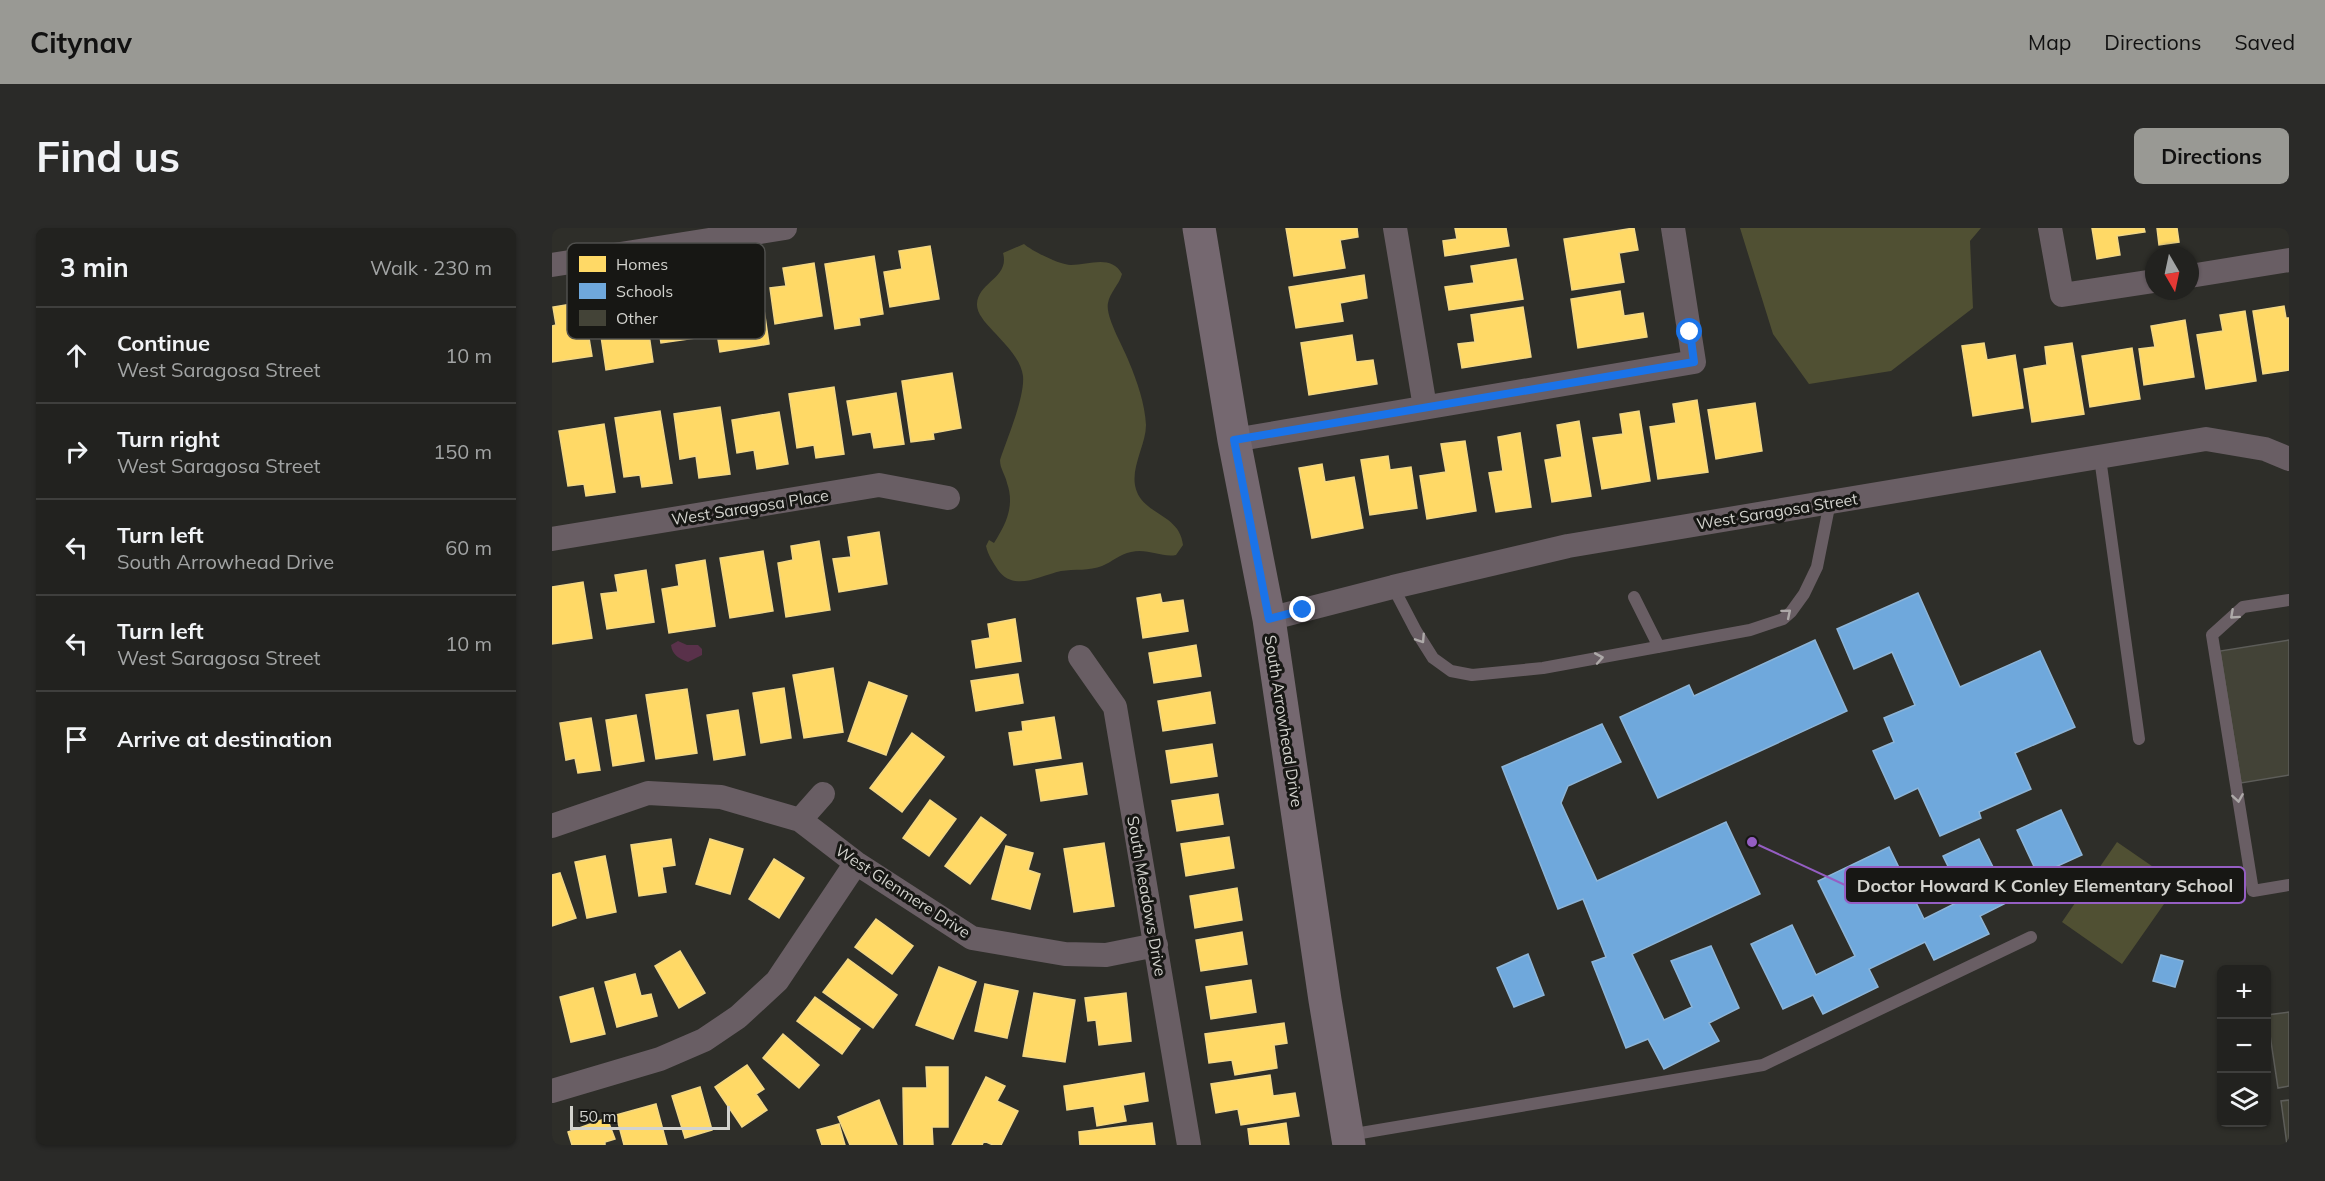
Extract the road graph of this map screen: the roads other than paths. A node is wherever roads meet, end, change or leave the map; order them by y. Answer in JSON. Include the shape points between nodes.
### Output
{"nodes":[{"id":1,"x":785,"y":228,"type":"edge"},
{"id":2,"x":1199,"y":228,"type":"edge"},
{"id":3,"x":1395,"y":228,"type":"edge"},
{"id":4,"x":1673,"y":228,"type":"edge"},
{"id":5,"x":2050,"y":228,"type":"edge"},
{"id":6,"x":691,"y":243,"type":"edge"},
{"id":7,"x":2289,"y":260,"type":"edge"},
{"id":8,"x":567,"y":263,"type":"edge"},
{"id":9,"x":552,"y":265,"type":"edge"},
{"id":10,"x":2199,"y":275,"type":"edge"},
{"id":11,"x":2145,"y":282,"type":"edge"},
{"id":12,"x":1425,"y":408,"type":"junction"},
{"id":13,"x":1234,"y":440,"type":"junction"},
{"id":14,"x":2100,"y":458,"type":"junction"},
{"id":15,"x":2289,"y":459,"type":"edge"},
{"id":16,"x":948,"y":498,"type":"dead end"},
{"id":17,"x":1830,"y":502,"type":"junction"},
{"id":18,"x":552,"y":540,"type":"edge"},
{"id":19,"x":1393,"y":587,"type":"junction"},
{"id":20,"x":1634,"y":597,"type":"dead end"},
{"id":21,"x":2289,"y":600,"type":"edge"},
{"id":22,"x":1269,"y":619,"type":"junction"},
{"id":23,"x":1659,"y":647,"type":"junction"},
{"id":24,"x":1080,"y":657,"type":"dead end"},
{"id":25,"x":2139,"y":739,"type":"dead end"},
{"id":26,"x":823,"y":794,"type":"dead end"},
{"id":27,"x":800,"y":820,"type":"junction"},
{"id":28,"x":552,"y":826,"type":"edge"},
{"id":29,"x":856,"y":863,"type":"junction"},
{"id":30,"x":2289,"y":885,"type":"edge"},
{"id":31,"x":2031,"y":937,"type":"dead end"},
{"id":32,"x":1156,"y":945,"type":"junction"},
{"id":33,"x":552,"y":1091,"type":"edge"},
{"id":34,"x":1348,"y":1140,"type":"edge"},
{"id":35,"x":1189,"y":1145,"type":"edge"}],
"edges":[{"from":1,"to":6,"type":"street"},
{"from":2,"to":13,"type":"street","name":"South Arrowhead Drive"},
{"from":3,"to":12,"type":"street"},
{"from":4,"to":12,"type":"street","via":[[1694,362]]},
{"from":5,"to":11,"type":"street","via":[[2062,296]]},
{"from":7,"to":10,"type":"street"},
{"from":8,"to":9,"type":"street"},
{"from":12,"to":13,"type":"street"},
{"from":13,"to":22,"type":"street","name":"South Arrowhead Drive"},
{"from":14,"to":15,"type":"street","name":"West Saragosa Street","via":[[2206,439],[2265,449]]},
{"from":14,"to":17,"type":"street","name":"West Saragosa Street"},
{"from":14,"to":25,"type":"lane"},
{"from":16,"to":18,"type":"street","name":"West Saragosa Place","via":[[879,485]]},
{"from":17,"to":19,"type":"street","name":"West Saragosa Street","via":[[1568,546]]},
{"from":23,"to":17,"type":"lane","one_way":true,"via":[[1749,630],[1783,619],[1804,594],[1817,567]]},
{"from":19,"to":22,"type":"street","name":"West Saragosa Street"},
{"from":19,"to":23,"type":"lane","one_way":true,"via":[[1433,658],[1451,671],[1472,675],[1543,668]]},
{"from":20,"to":23,"type":"lane"},
{"from":21,"to":30,"type":"lane","one_way":true,"via":[[2243,607],[2212,635],[2253,891]]},
{"from":22,"to":34,"type":"street","name":"South Arrowhead Drive"},
{"from":24,"to":32,"type":"street","name":"South Meadows Drive","via":[[1115,707]]},
{"from":26,"to":27,"type":"street"},
{"from":27,"to":28,"type":"street","name":"West Glenmere Drive","via":[[721,796],[648,793]]},
{"from":27,"to":29,"type":"street","name":"West Glenmere Drive"},
{"from":29,"to":32,"type":"street","name":"West Glenmere Drive","via":[[972,938],[1065,954],[1106,955]]},
{"from":29,"to":33,"type":"street","via":[[777,981],[738,1017],[704,1040],[660,1059]]},
{"from":31,"to":34,"type":"lane","via":[[1763,1065]]},
{"from":32,"to":35,"type":"street","name":"South Meadows Drive"}]}
